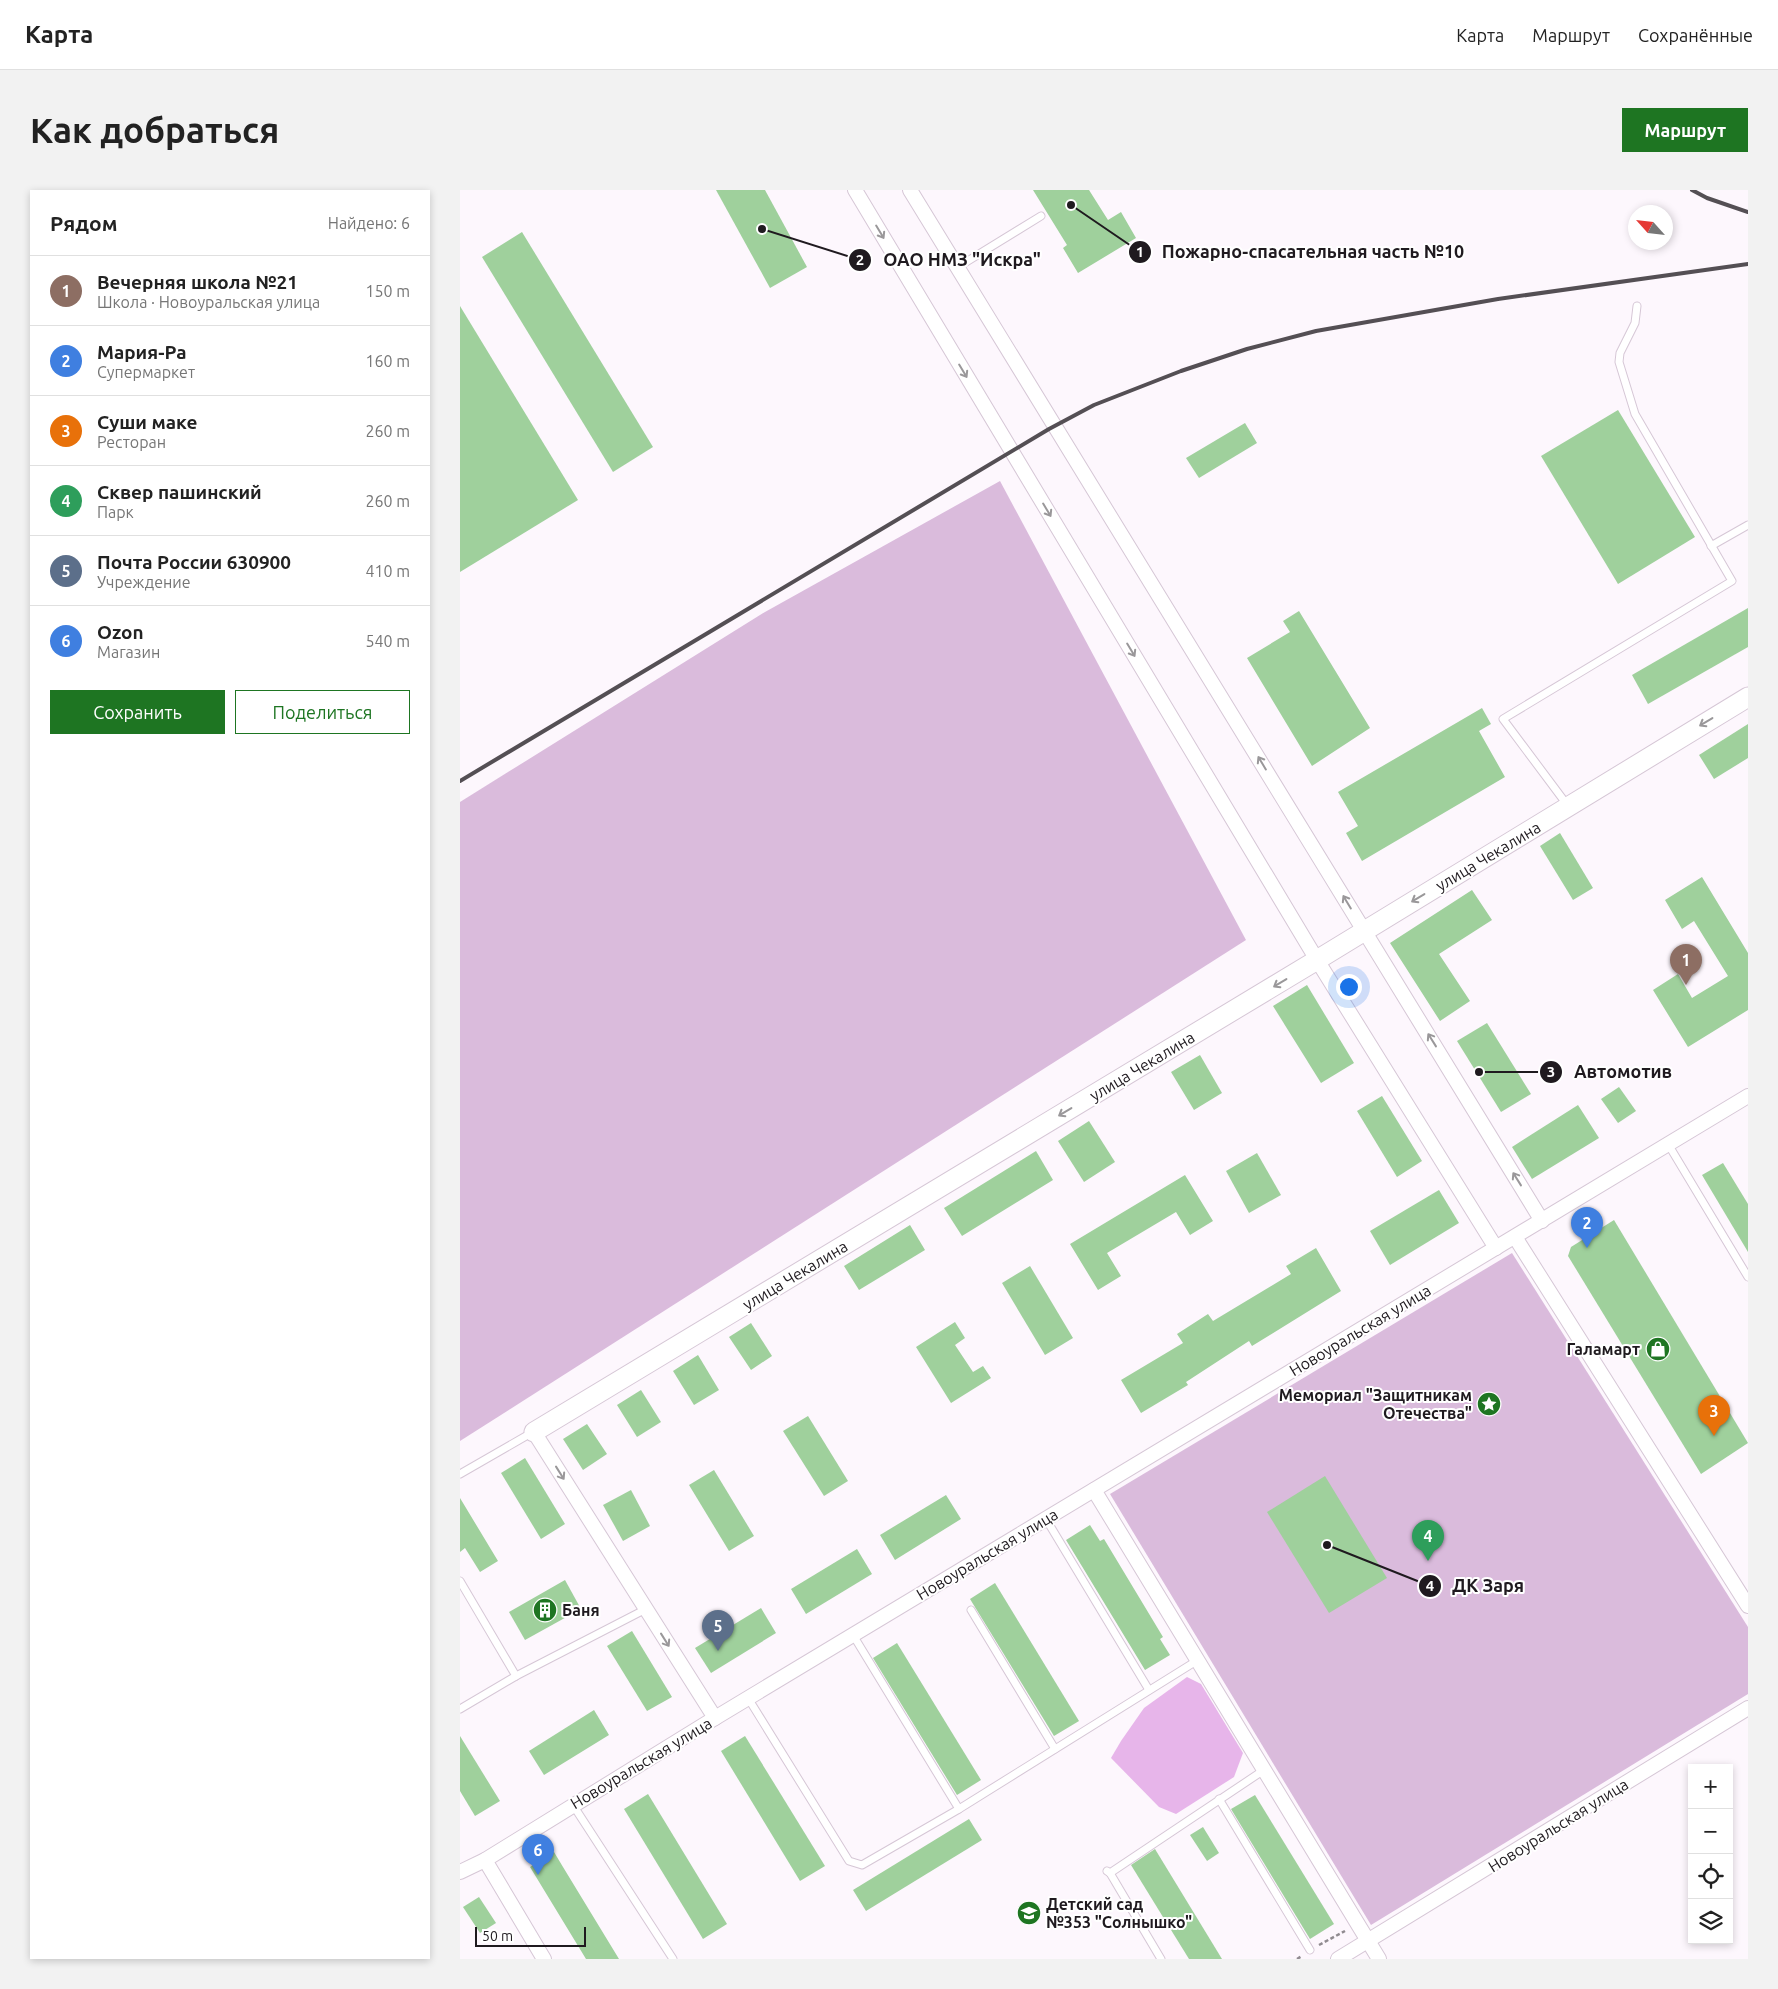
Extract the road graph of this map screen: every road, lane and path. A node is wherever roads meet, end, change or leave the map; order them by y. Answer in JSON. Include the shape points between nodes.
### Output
{"nodes":[{"id":1,"x":855,"y":190,"type":"edge"},
{"id":2,"x":910,"y":190,"type":"edge"},
{"id":3,"x":1041,"y":216,"type":"dead end"},
{"id":4,"x":958,"y":266,"type":"junction"},
{"id":5,"x":1637,"y":306,"type":"dead end"},
{"id":6,"x":1748,"y":525,"type":"edge"},
{"id":7,"x":1711,"y":546,"type":"junction"},
{"id":8,"x":1748,"y":697,"type":"edge"},
{"id":9,"x":1568,"y":807,"type":"junction"},
{"id":10,"x":1365,"y":931,"type":"junction"},
{"id":11,"x":1317,"y":960,"type":"junction"},
{"id":12,"x":1748,"y":1096,"type":"edge"},
{"id":13,"x":1668,"y":1144,"type":"junction"},
{"id":14,"x":1542,"y":1220,"type":"junction"},
{"id":15,"x":1515,"y":1236,"type":"junction"},
{"id":16,"x":1496,"y":1248,"type":"junction"},
{"id":17,"x":1748,"y":1276,"type":"edge"},
{"id":18,"x":534,"y":1432,"type":"junction"},
{"id":19,"x":460,"y":1474,"type":"edge"},
{"id":20,"x":1094,"y":1490,"type":"junction"},
{"id":21,"x":1046,"y":1519,"type":"junction"},
{"id":22,"x":460,"y":1581,"type":"edge"},
{"id":23,"x":1748,"y":1606,"type":"edge"},
{"id":24,"x":646,"y":1609,"type":"junction"},
{"id":25,"x":971,"y":1610,"type":"dead end"},
{"id":26,"x":853,"y":1635,"type":"junction"},
{"id":27,"x":1198,"y":1660,"type":"junction"},
{"id":28,"x":516,"y":1676,"type":"junction"},
{"id":29,"x":1149,"y":1690,"type":"junction"},
{"id":30,"x":748,"y":1698,"type":"junction"},
{"id":31,"x":1748,"y":1708,"type":"edge"},
{"id":32,"x":460,"y":1709,"type":"edge"},
{"id":33,"x":715,"y":1718,"type":"junction"},
{"id":34,"x":1055,"y":1749,"type":"junction"},
{"id":35,"x":1264,"y":1770,"type":"junction"},
{"id":36,"x":1219,"y":1799,"type":"junction"},
{"id":37,"x":573,"y":1805,"type":"junction"},
{"id":38,"x":958,"y":1810,"type":"junction"},
{"id":39,"x":484,"y":1860,"type":"junction"},
{"id":40,"x":460,"y":1872,"type":"edge"},
{"id":41,"x":1358,"y":1924,"type":"junction"},
{"id":42,"x":1368,"y":1941,"type":"junction"},
{"id":43,"x":1310,"y":1950,"type":"junction"},
{"id":44,"x":544,"y":1959,"type":"edge"},
{"id":45,"x":673,"y":1959,"type":"edge"},
{"id":46,"x":1162,"y":1959,"type":"edge"},
{"id":47,"x":1297,"y":1959,"type":"edge"},
{"id":48,"x":1338,"y":1959,"type":"edge"},
{"id":49,"x":1379,"y":1959,"type":"edge"}],
"edges":[{"from":1,"to":11,"type":"street","one_way":true},
{"from":2,"to":4,"type":"street"},
{"from":3,"to":4,"type":"lane"},
{"from":10,"to":4,"type":"street","one_way":true},
{"from":5,"to":7,"type":"lane","via":[[1636,323],[1620,353],[1619,362],[1635,414]]},
{"from":6,"to":7,"type":"lane"},
{"from":7,"to":9,"type":"lane","via":[[1732,581],[1504,719]]},
{"from":8,"to":9,"type":"main road","name":"улица Чекалина","one_way":true},
{"from":9,"to":10,"type":"main road","name":"улица Чекалина","one_way":true},
{"from":10,"to":11,"type":"main road","name":"улица Чекалина"},
{"from":14,"to":10,"type":"street","one_way":true},
{"from":11,"to":16,"type":"street"},
{"from":11,"to":18,"type":"main road","name":"улица Чекалина","one_way":true},
{"from":12,"to":13,"type":"street","name":"Новоуральская улица"},
{"from":13,"to":14,"type":"street","name":"Новоуральская улица"},
{"from":13,"to":17,"type":"lane"},
{"from":14,"to":15,"type":"street","name":"Новоуральская улица"},
{"from":15,"to":16,"type":"street","name":"Новоуральская улица"},
{"from":15,"to":23,"type":"street"},
{"from":16,"to":20,"type":"street","name":"Новоуральская улица"},
{"from":18,"to":19,"type":"lane"},
{"from":18,"to":24,"type":"street","one_way":true},
{"from":20,"to":21,"type":"street","name":"Новоуральская улица"},
{"from":20,"to":27,"type":"street"},
{"from":21,"to":26,"type":"street","name":"Новоуральская улица"},
{"from":21,"to":29,"type":"lane"},
{"from":22,"to":28,"type":"lane"},
{"from":24,"to":28,"type":"lane"},
{"from":24,"to":33,"type":"street","one_way":true},
{"from":25,"to":34,"type":"lane"},
{"from":26,"to":30,"type":"street","name":"Новоуральская улица"},
{"from":26,"to":38,"type":"lane"},
{"from":27,"to":29,"type":"lane"},
{"from":27,"to":35,"type":"street"},
{"from":28,"to":32,"type":"lane"},
{"from":29,"to":34,"type":"lane"},
{"from":30,"to":33,"type":"street","name":"Новоуральская улица"},
{"from":30,"to":38,"type":"lane","via":[[849,1861],[862,1865]]},
{"from":31,"to":42,"type":"street","name":"Новоуральская улица"},
{"from":33,"to":37,"type":"street","name":"Новоуральская улица"},
{"from":34,"to":38,"type":"lane"},
{"from":35,"to":36,"type":"lane"},
{"from":35,"to":41,"type":"street"},
{"from":36,"to":43,"type":"lane"},
{"from":36,"to":46,"type":"lane","via":[[1108,1872]]},
{"from":37,"to":39,"type":"street","name":"Новоуральская улица"},
{"from":37,"to":45,"type":"lane"},
{"from":39,"to":40,"type":"street","name":"Новоуральская улица"},
{"from":39,"to":44,"type":"street"},
{"from":41,"to":42,"type":"street"},
{"from":41,"to":43,"type":"path"},
{"from":42,"to":48,"type":"street","name":"Новоуральская улица"},
{"from":42,"to":49,"type":"street"},
{"from":43,"to":47,"type":"path"}]}
